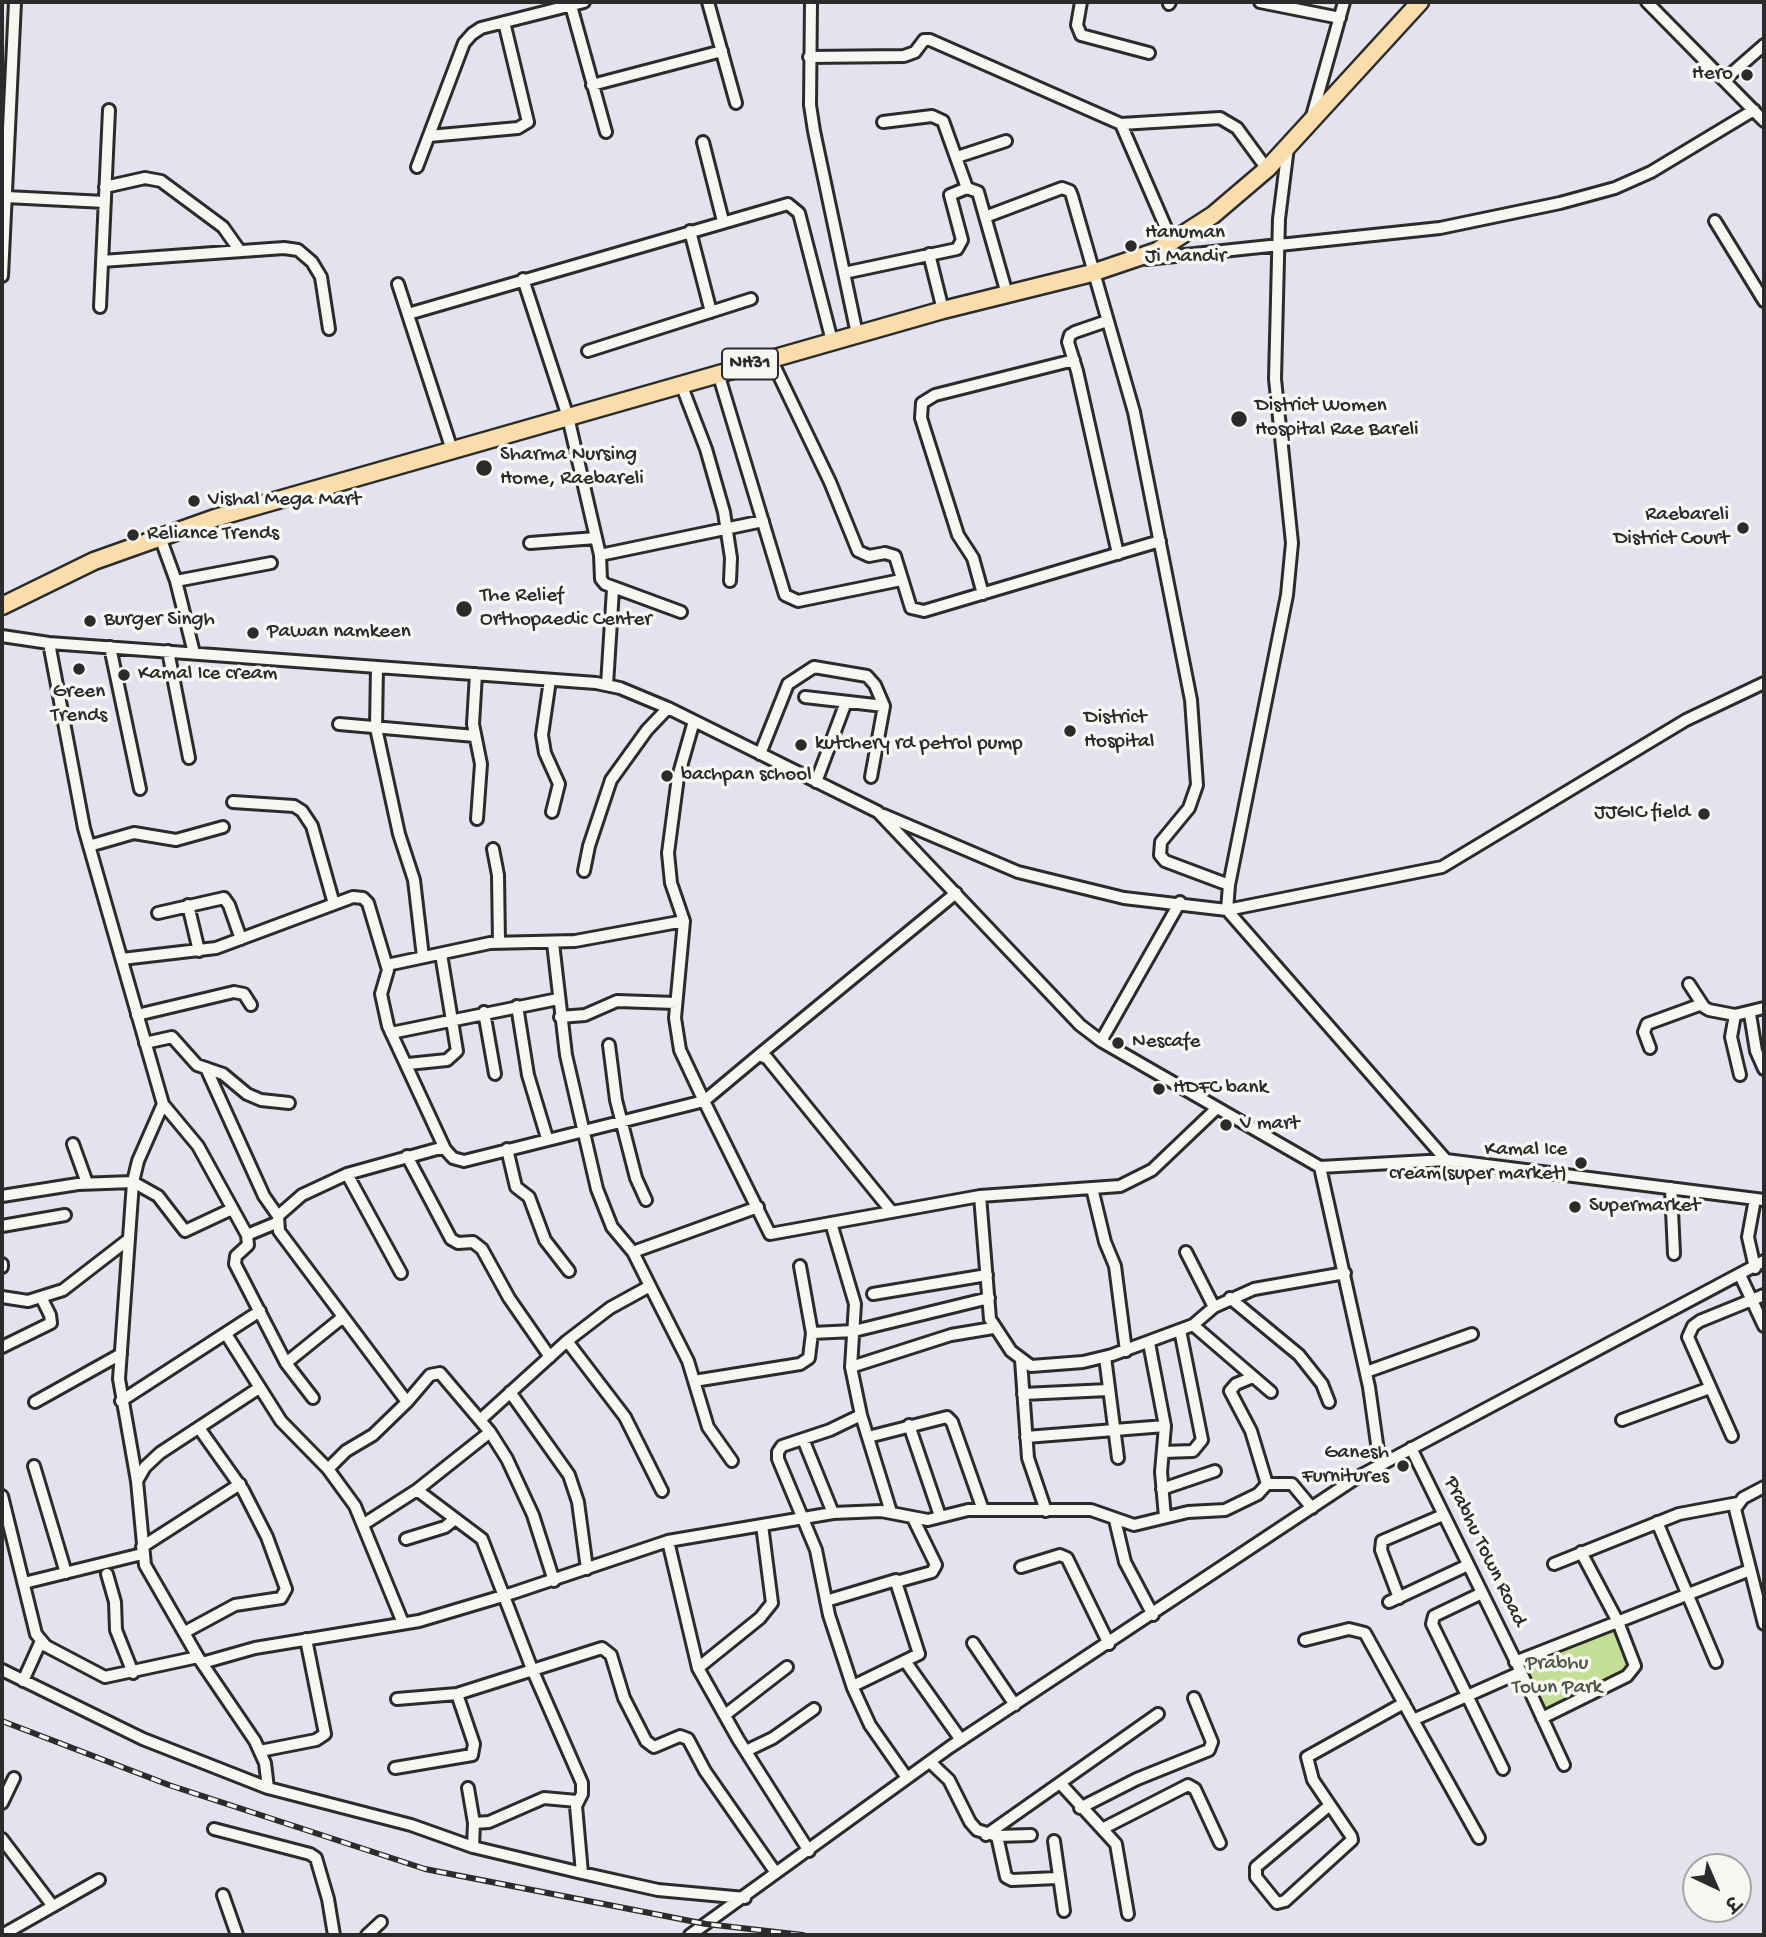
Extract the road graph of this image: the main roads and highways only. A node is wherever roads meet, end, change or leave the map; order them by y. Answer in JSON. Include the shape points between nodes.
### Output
{"nodes":[{"id":1,"x":1420,"y":2,"type":"edge"},
{"id":2,"x":2,"y":606,"type":"edge"}],
"edges":[{"from":1,"to":2,"type":"highway","number":"NH31","via":[[1268,169],[1172,244],[1092,273],[718,373],[160,537],[94,561]]}]}
